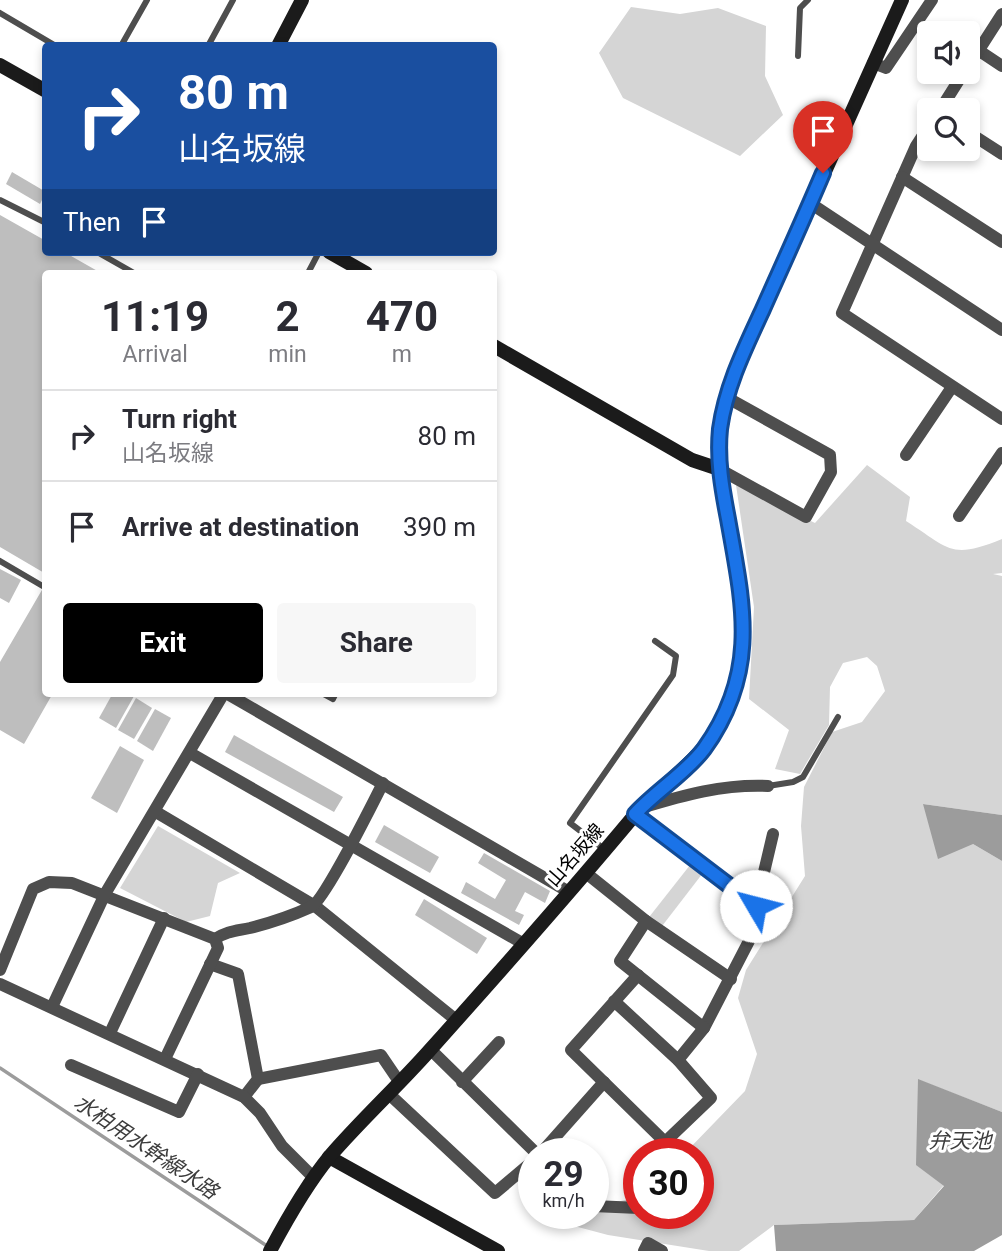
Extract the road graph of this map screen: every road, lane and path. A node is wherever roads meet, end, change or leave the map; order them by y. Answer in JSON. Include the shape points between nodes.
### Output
{"nodes":[{"id":1,"x":147,"y":0,"type":"edge"},
{"id":2,"x":233,"y":0,"type":"edge"},
{"id":3,"x":302,"y":0,"type":"edge"},
{"id":4,"x":808,"y":0,"type":"edge"},
{"id":5,"x":902,"y":0,"type":"edge"},
{"id":6,"x":932,"y":0,"type":"edge"},
{"id":7,"x":0,"y":13,"type":"edge"},
{"id":8,"x":1002,"y":14,"type":"edge"},
{"id":9,"x":49,"y":42,"type":"edge"},
{"id":10,"x":123,"y":42,"type":"edge"},
{"id":11,"x":210,"y":42,"type":"edge"},
{"id":12,"x":280,"y":42,"type":"edge"},
{"id":13,"x":980,"y":47,"type":"edge"},
{"id":14,"x":980,"y":51,"type":"edge"},
{"id":15,"x":798,"y":56,"type":"dead end"},
{"id":16,"x":873,"y":63,"type":"junction"},
{"id":17,"x":0,"y":65,"type":"edge"},
{"id":18,"x":1002,"y":66,"type":"edge"},
{"id":19,"x":42,"y":89,"type":"edge"},
{"id":20,"x":980,"y":140,"type":"edge"},
{"id":21,"x":917,"y":149,"type":"edge"},
{"id":22,"x":1002,"y":154,"type":"edge"},
{"id":23,"x":902,"y":177,"type":"junction"},
{"id":24,"x":0,"y":200,"type":"edge"},
{"id":25,"x":810,"y":203,"type":"junction"},
{"id":26,"x":42,"y":221,"type":"edge"},
{"id":27,"x":1002,"y":242,"type":"edge"},
{"id":28,"x":871,"y":244,"type":"junction"},
{"id":29,"x":104,"y":256,"type":"edge"},
{"id":30,"x":336,"y":256,"type":"edge"},
{"id":31,"x":129,"y":270,"type":"edge"},
{"id":32,"x":361,"y":270,"type":"edge"},
{"id":33,"x":1002,"y":330,"type":"edge"},
{"id":34,"x":497,"y":348,"type":"edge"},
{"id":35,"x":952,"y":387,"type":"junction"},
{"id":36,"x":726,"y":397,"type":"junction"},
{"id":37,"x":1002,"y":419,"type":"edge"},
{"id":38,"x":1002,"y":453,"type":"edge"},
{"id":39,"x":906,"y":455,"type":"dead end"},
{"id":40,"x":719,"y":469,"type":"junction"},
{"id":41,"x":959,"y":516,"type":"dead end"},
{"id":42,"x":0,"y":562,"type":"edge"},
{"id":43,"x":42,"y":586,"type":"edge"},
{"id":44,"x":655,"y":641,"type":"dead end"},
{"id":45,"x":223,"y":697,"type":"edge"},
{"id":46,"x":232,"y":697,"type":"edge"},
{"id":47,"x":838,"y":717,"type":"dead end"},
{"id":48,"x":190,"y":752,"type":"junction"},
{"id":49,"x":383,"y":783,"type":"junction"},
{"id":50,"x":768,"y":786,"type":"joint"},
{"id":51,"x":638,"y":811,"type":"junction"},
{"id":52,"x":156,"y":812,"type":"junction"},
{"id":53,"x":773,"y":834,"type":"dead end"},
{"id":54,"x":351,"y":846,"type":"junction"},
{"id":55,"x":606,"y":850,"type":"junction"},
{"id":56,"x":586,"y":873,"type":"junction"},
{"id":57,"x":569,"y":892,"type":"junction"},
{"id":58,"x":105,"y":894,"type":"junction"},
{"id":59,"x":314,"y":906,"type":"junction"},
{"id":60,"x":756,"y":906,"type":"junction"},
{"id":61,"x":164,"y":918,"type":"junction"},
{"id":62,"x":646,"y":921,"type":"junction"},
{"id":63,"x":215,"y":939,"type":"junction"},
{"id":64,"x":524,"y":944,"type":"junction"},
{"id":65,"x":210,"y":964,"type":"junction"},
{"id":66,"x":0,"y":970,"type":"edge"},
{"id":67,"x":638,"y":975,"type":"junction"},
{"id":68,"x":731,"y":979,"type":"junction"},
{"id":69,"x":0,"y":984,"type":"edge"},
{"id":70,"x":614,"y":1001,"type":"junction"},
{"id":71,"x":52,"y":1007,"type":"junction"},
{"id":72,"x":456,"y":1020,"type":"junction"},
{"id":73,"x":705,"y":1028,"type":"junction"},
{"id":74,"x":110,"y":1033,"type":"junction"},
{"id":75,"x":499,"y":1042,"type":"dead end"},
{"id":76,"x":430,"y":1049,"type":"junction"},
{"id":77,"x":165,"y":1059,"type":"junction"},
{"id":78,"x":678,"y":1060,"type":"junction"},
{"id":79,"x":71,"y":1065,"type":"dead end"},
{"id":80,"x":198,"y":1074,"type":"junction"},
{"id":81,"x":258,"y":1079,"type":"junction"},
{"id":82,"x":462,"y":1082,"type":"junction"},
{"id":83,"x":604,"y":1082,"type":"junction"},
{"id":84,"x":400,"y":1083,"type":"junction"},
{"id":85,"x":389,"y":1094,"type":"junction"},
{"id":86,"x":244,"y":1097,"type":"junction"},
{"id":87,"x":522,"y":1138,"type":"edge"},
{"id":88,"x":552,"y":1138,"type":"edge"},
{"id":89,"x":329,"y":1157,"type":"junction"},
{"id":90,"x":518,"y":1174,"type":"edge"},
{"id":91,"x":314,"y":1178,"type":"junction"},
{"id":92,"x":270,"y":1251,"type":"edge"},
{"id":93,"x":498,"y":1251,"type":"edge"},
{"id":94,"x":644,"y":1251,"type":"edge"},
{"id":95,"x":662,"y":1251,"type":"edge"}],
"edges":[{"from":1,"to":10,"type":"lane"},
{"from":2,"to":11,"type":"lane"},
{"from":3,"to":12,"type":"main road"},
{"from":4,"to":15,"type":"lane","via":[[800,8]]},
{"from":5,"to":16,"type":"main road","name":"山名坂線"},
{"from":6,"to":16,"type":"street","via":[[886,68]]},
{"from":7,"to":9,"type":"lane"},
{"from":8,"to":13,"type":"street"},
{"from":14,"to":18,"type":"street"},
{"from":16,"to":25,"type":"main road","name":"山名坂線"},
{"from":17,"to":19,"type":"main road"},
{"from":20,"to":22,"type":"street"},
{"from":21,"to":23,"type":"street"},
{"from":23,"to":27,"type":"street"},
{"from":23,"to":28,"type":"street"},
{"from":24,"to":26,"type":"lane"},
{"from":25,"to":28,"type":"street"},
{"from":25,"to":36,"type":"main road","name":"山名坂線"},
{"from":28,"to":33,"type":"street"},
{"from":28,"to":35,"type":"street","via":[[842,313]]},
{"from":29,"to":31,"type":"lane"},
{"from":30,"to":32,"type":"main road"},
{"from":34,"to":40,"type":"main road","via":[[692,460]]},
{"from":35,"to":37,"type":"street"},
{"from":35,"to":39,"type":"street"},
{"from":36,"to":40,"type":"main road","name":"山名坂線"},
{"from":36,"to":40,"type":"street","via":[[830,455],[831,472],[806,517]]},
{"from":38,"to":41,"type":"street"},
{"from":40,"to":51,"type":"main road","name":"山名坂線","via":[[743,598],[742,655],[734,689],[720,724],[702,751]]},
{"from":42,"to":43,"type":"lane"},
{"from":44,"to":55,"type":"lane","via":[[676,656],[673,675],[570,823]]},
{"from":45,"to":48,"type":"street"},
{"from":46,"to":49,"type":"street"},
{"from":47,"to":50,"type":"lane","via":[[803,777]]},
{"from":48,"to":52,"type":"street"},
{"from":48,"to":54,"type":"street"},
{"from":49,"to":54,"type":"street"},
{"from":49,"to":57,"type":"street"},
{"from":50,"to":51,"type":"street","via":[[696,791]]},
{"from":51,"to":55,"type":"main road","name":"山名坂線"},
{"from":51,"to":60,"type":"street"},
{"from":52,"to":58,"type":"street"},
{"from":52,"to":59,"type":"street"},
{"from":53,"to":60,"type":"street"},
{"from":54,"to":59,"type":"street"},
{"from":54,"to":64,"type":"street"},
{"from":55,"to":56,"type":"main road","name":"山名坂線"},
{"from":56,"to":57,"type":"main road","name":"山名坂線"},
{"from":56,"to":62,"type":"street"},
{"from":57,"to":64,"type":"main road","name":"山名坂線"},
{"from":58,"to":61,"type":"street"},
{"from":58,"to":66,"type":"street","via":[[72,883],[50,882],[33,890]]},
{"from":58,"to":71,"type":"street"},
{"from":59,"to":63,"type":"street","via":[[258,926],[229,930]]},
{"from":59,"to":72,"type":"street"},
{"from":60,"to":68,"type":"street","via":[[764,912]]},
{"from":61,"to":63,"type":"street"},
{"from":61,"to":74,"type":"street"},
{"from":62,"to":67,"type":"street","via":[[620,961]]},
{"from":62,"to":68,"type":"street"},
{"from":63,"to":65,"type":"street","via":[[218,948]]},
{"from":64,"to":72,"type":"main road","name":"山名坂線"},
{"from":65,"to":77,"type":"street"},
{"from":65,"to":81,"type":"street","via":[[238,974]]},
{"from":67,"to":70,"type":"street"},
{"from":67,"to":73,"type":"street"},
{"from":68,"to":73,"type":"street"},
{"from":69,"to":71,"type":"street"},
{"from":70,"to":78,"type":"street"},
{"from":70,"to":83,"type":"street","via":[[571,1050]]},
{"from":71,"to":74,"type":"street"},
{"from":72,"to":76,"type":"main road","name":"山名坂線"},
{"from":73,"to":78,"type":"street"},
{"from":74,"to":77,"type":"street"},
{"from":75,"to":82,"type":"street"},
{"from":76,"to":82,"type":"street"},
{"from":76,"to":84,"type":"main road","name":"山名坂線"},
{"from":77,"to":80,"type":"street"},
{"from":78,"to":83,"type":"street","via":[[711,1098],[665,1142]]},
{"from":79,"to":80,"type":"street","via":[[179,1112]]},
{"from":80,"to":86,"type":"street"},
{"from":81,"to":84,"type":"street","via":[[381,1055]]},
{"from":81,"to":86,"type":"street"},
{"from":82,"to":87,"type":"street"},
{"from":83,"to":88,"type":"street"},
{"from":84,"to":85,"type":"main road","name":"山名坂線"},
{"from":85,"to":89,"type":"main road","name":"山名坂線"},
{"from":85,"to":90,"type":"street","via":[[495,1194]]},
{"from":86,"to":91,"type":"street"},
{"from":89,"to":91,"type":"main road","name":"山名坂線"},
{"from":89,"to":93,"type":"main road"},
{"from":91,"to":92,"type":"main road","name":"山名坂線"},
{"from":94,"to":95,"type":"street","via":[[648,1244]]}]}
